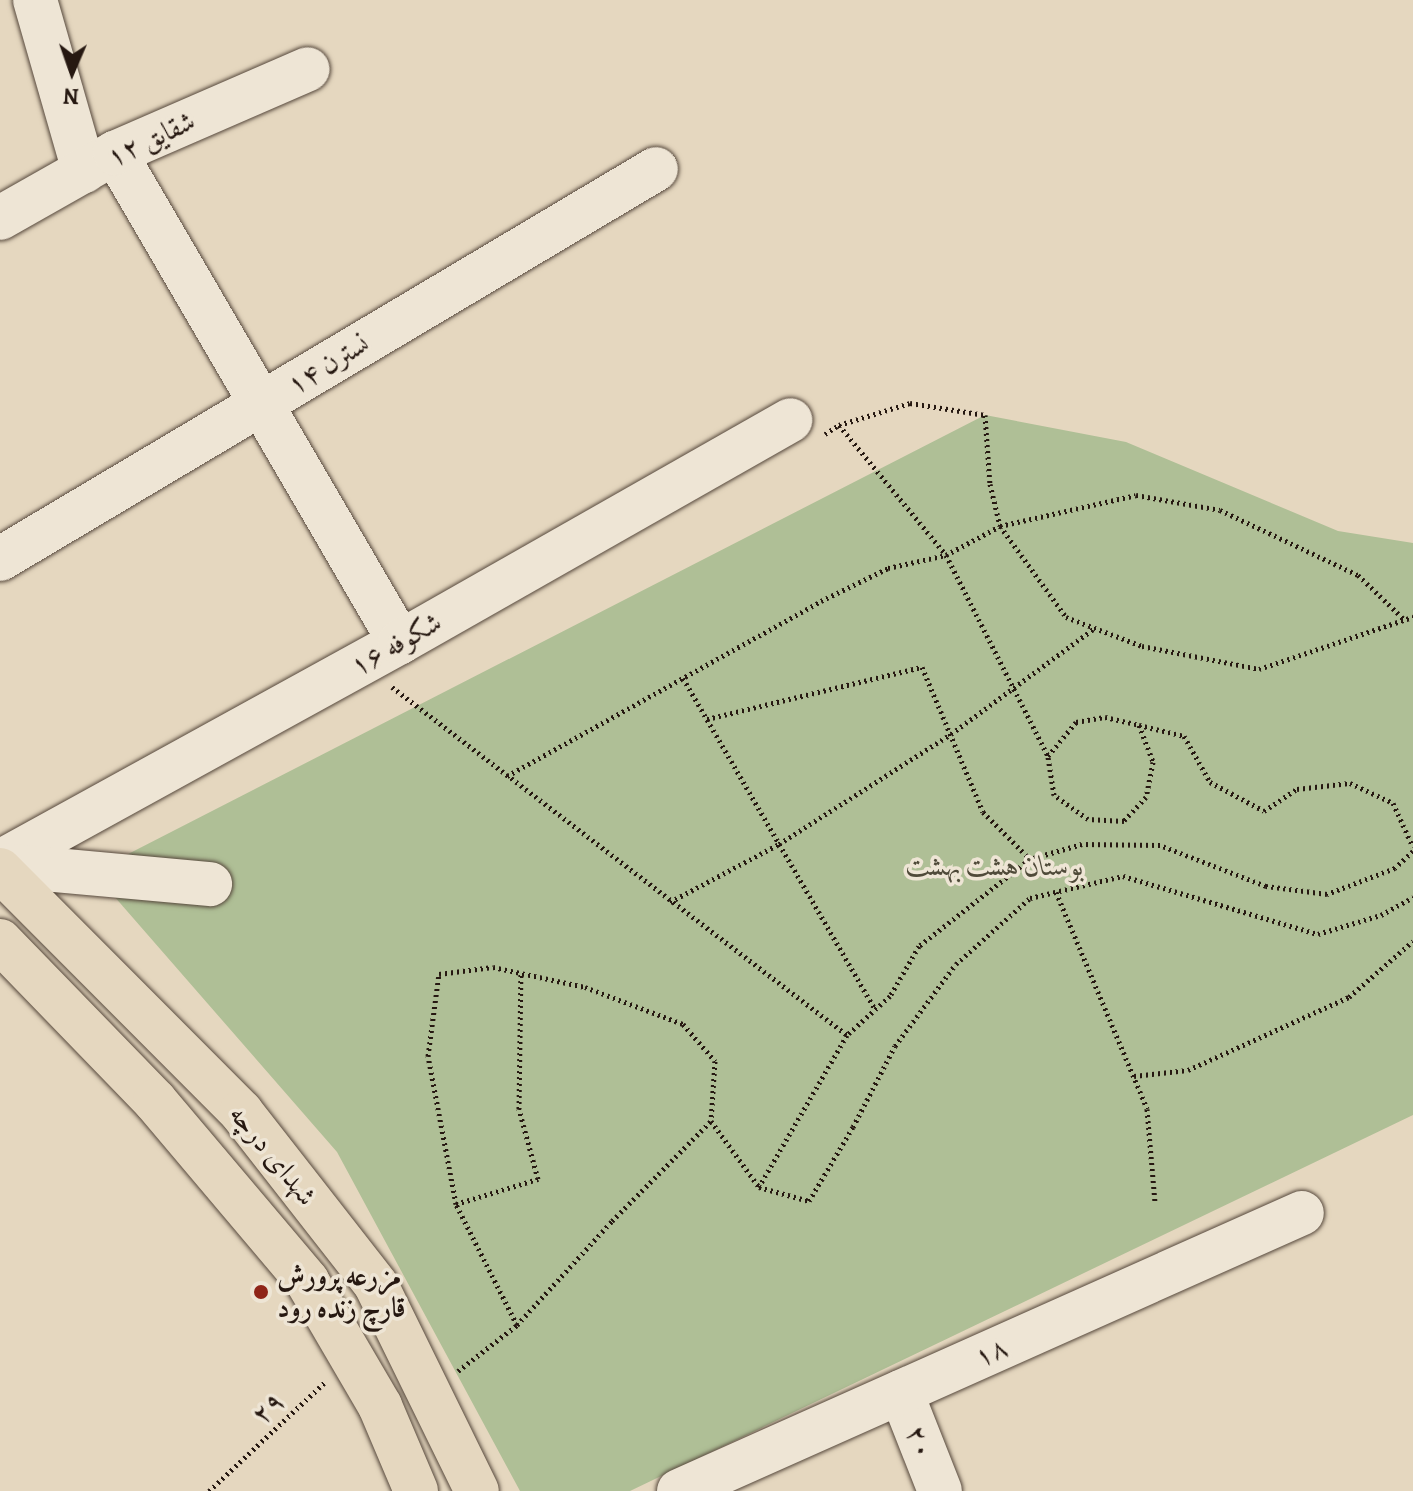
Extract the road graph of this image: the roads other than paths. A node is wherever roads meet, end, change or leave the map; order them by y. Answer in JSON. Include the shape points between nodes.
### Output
{"nodes":[{"id":1,"x":35,"y":0,"type":"edge"},
{"id":2,"x":308,"y":69,"type":"dead end"},
{"id":3,"x":100,"y":162,"type":"junction"},
{"id":4,"x":656,"y":169,"type":"dead end"},
{"id":5,"x":0,"y":218,"type":"edge"},
{"id":6,"x":261,"y":403,"type":"junction"},
{"id":7,"x":801,"y":431,"type":"road end"},
{"id":8,"x":0,"y":559,"type":"edge"},
{"id":9,"x":391,"y":661,"type":"junction"},
{"id":10,"x":0,"y":866,"type":"edge"},
{"id":11,"x":210,"y":884,"type":"dead end"},
{"id":12,"x":0,"y":941,"type":"edge"},
{"id":13,"x":1302,"y":1213,"type":"dead end"},
{"id":14,"x":901,"y":1392,"type":"junction"},
{"id":15,"x":416,"y":1491,"type":"edge"},
{"id":16,"x":477,"y":1491,"type":"edge"},
{"id":17,"x":679,"y":1491,"type":"edge"},
{"id":18,"x":940,"y":1491,"type":"edge"}],
"edges":[{"from":1,"to":3,"type":"street"},
{"from":2,"to":3,"type":"street","name":"شقایق ۱۲"},
{"from":3,"to":5,"type":"street","name":"شقایق ۱۲"},
{"from":3,"to":6,"type":"street"},
{"from":4,"to":6,"type":"street","name":"نسترن ۱۴"},
{"from":6,"to":8,"type":"street","name":"نسترن ۱۴"},
{"from":6,"to":9,"type":"street"},
{"from":7,"to":9,"type":"street","name":"شکوفه ۱۶"},
{"from":9,"to":10,"type":"street","name":"شکوفه ۱۶"},
{"from":10,"to":11,"type":"street"},
{"from":10,"to":16,"type":"main road","name":"شهدای درچه","via":[[241,1112],[376,1285]]},
{"from":12,"to":15,"type":"main road","name":"شهدای درچه","via":[[155,1101],[307,1281],[354,1355]]},
{"from":13,"to":14,"type":"street","name":"۱۸"},
{"from":14,"to":17,"type":"street","name":"۱۸"},
{"from":14,"to":18,"type":"street","name":"۲۰"}]}
